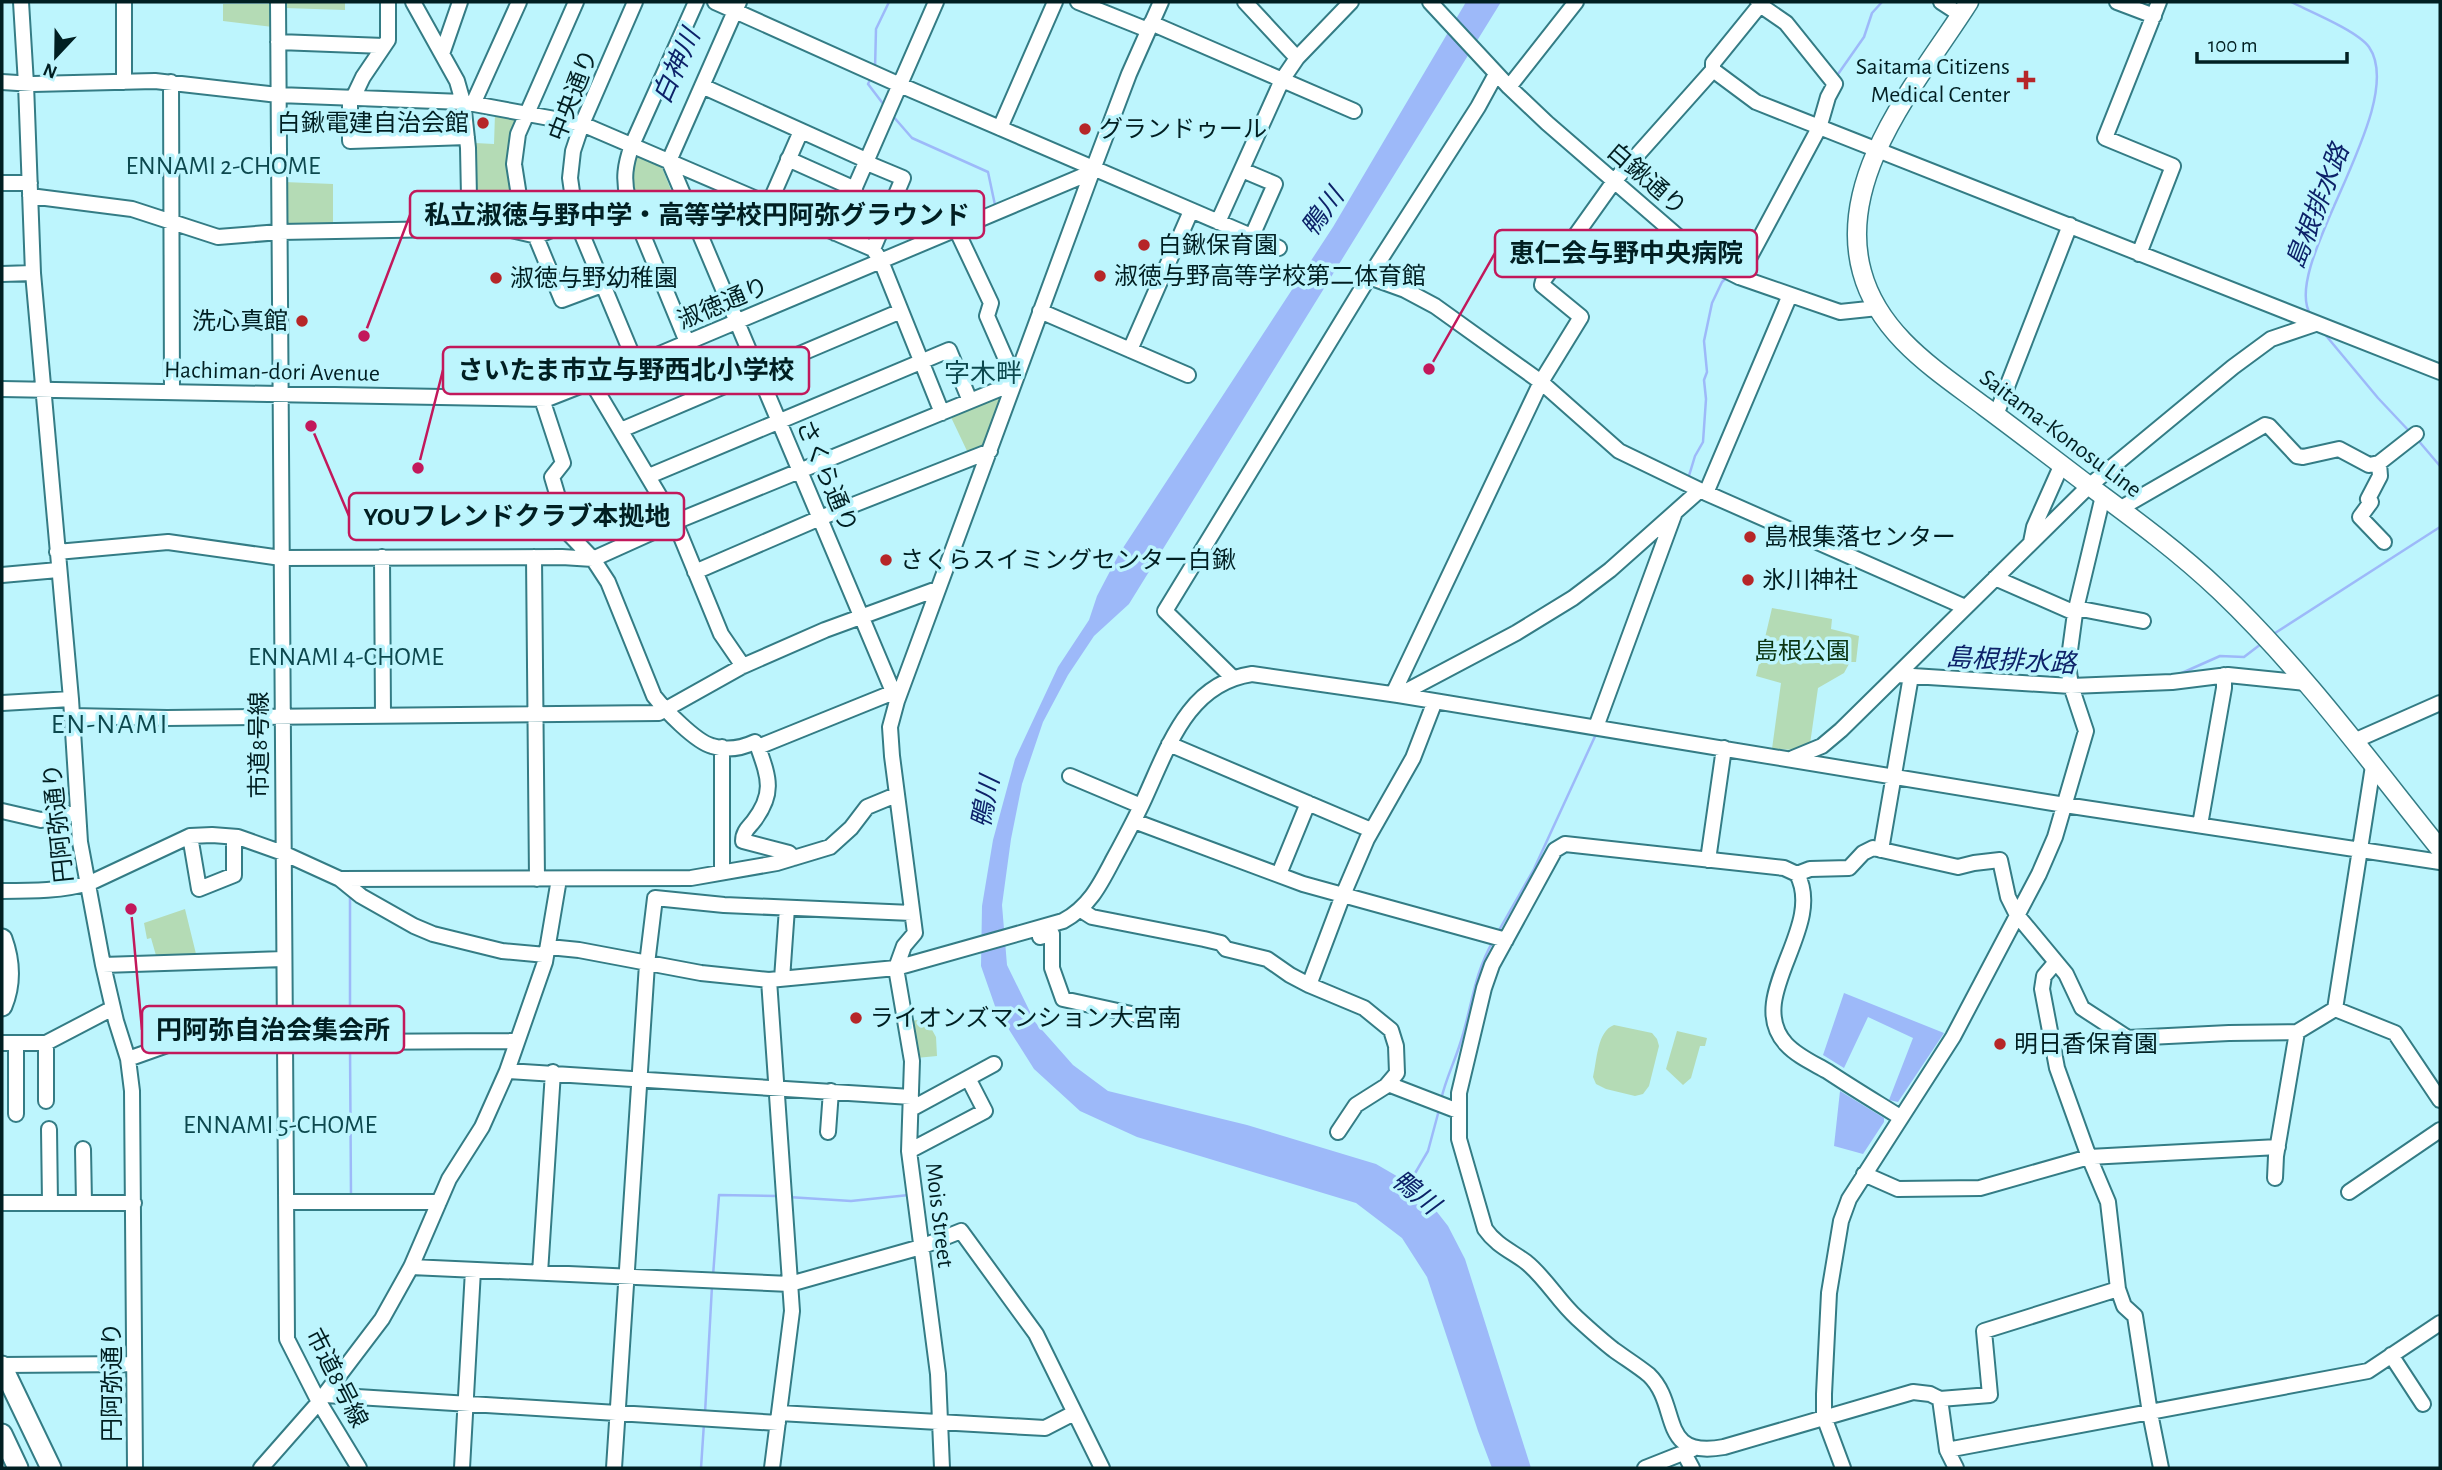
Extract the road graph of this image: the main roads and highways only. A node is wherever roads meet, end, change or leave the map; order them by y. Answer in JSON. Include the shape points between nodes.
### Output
{"nodes":[{"id":1,"x":1965,"y":8,"type":"edge"},
{"id":2,"x":2440,"y":849,"type":"edge"},
{"id":3,"x":2,"y":939,"type":"edge"},
{"id":4,"x":2,"y":1006,"type":"edge"},
{"id":5,"x":2,"y":1366,"type":"edge"},
{"id":6,"x":2,"y":1434,"type":"edge"},
{"id":7,"x":18,"y":1468,"type":"edge"},
{"id":8,"x":51,"y":1468,"type":"edge"}],
"edges":[{"from":1,"to":2,"type":"main road","name":"Saitama-Konosu Line","via":[[1889,127],[1860,200],[1862,271],[1878,308],[1913,352],[2121,508],[2221,592],[2306,683]]},
{"from":3,"to":4,"type":"highway","via":[[9,978]]},
{"from":5,"to":8,"type":"highway"},
{"from":6,"to":7,"type":"highway"}]}
